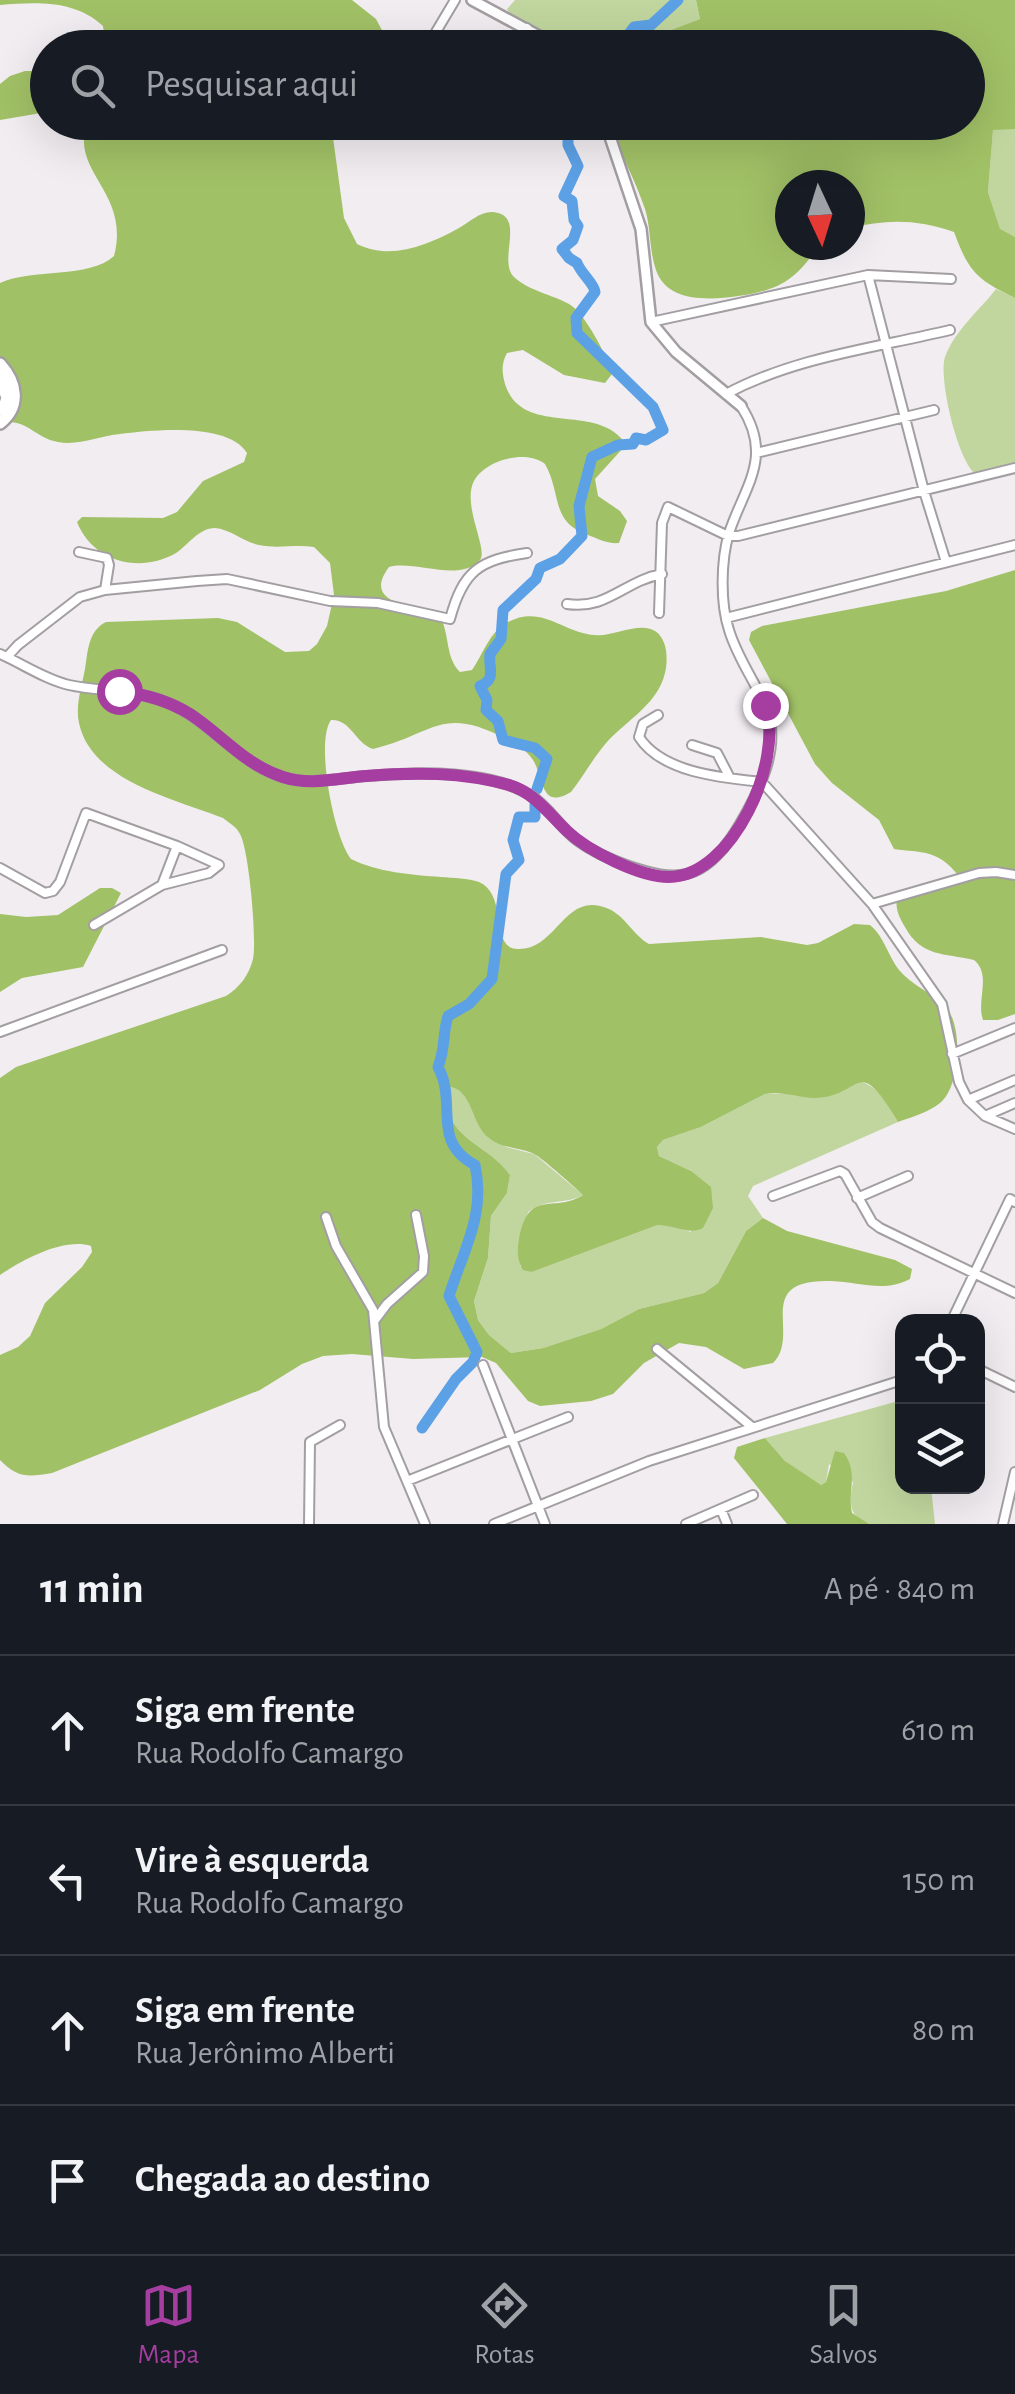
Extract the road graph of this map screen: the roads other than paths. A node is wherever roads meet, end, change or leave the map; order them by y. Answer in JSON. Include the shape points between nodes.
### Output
{"nodes":[{"id":1,"x":455,"y":0,"type":"edge"},
{"id":2,"x":472,"y":0,"type":"edge"},
{"id":3,"x":488,"y":3,"type":"edge"},
{"id":4,"x":526,"y":28,"type":"joint"},
{"id":5,"x":437,"y":30,"type":"edge"},
{"id":6,"x":530,"y":30,"type":"edge"},
{"id":7,"x":611,"y":140,"type":"edge"},
{"id":8,"x":868,"y":275,"type":"junction"},
{"id":9,"x":951,"y":279,"type":"dead end"},
{"id":10,"x":650,"y":322,"type":"junction"},
{"id":11,"x":950,"y":330,"type":"dead end"},
{"id":12,"x":886,"y":345,"type":"junction"},
{"id":13,"x":0,"y":364,"type":"edge"},
{"id":14,"x":0,"y":377,"type":"edge"},
{"id":15,"x":726,"y":394,"type":"junction"},
{"id":16,"x":741,"y":406,"type":"joint"},
{"id":17,"x":934,"y":410,"type":"dead end"},
{"id":18,"x":0,"y":414,"type":"edge"},
{"id":19,"x":905,"y":418,"type":"junction"},
{"id":20,"x":0,"y":423,"type":"edge"},
{"id":21,"x":756,"y":453,"type":"junction"},
{"id":22,"x":1015,"y":468,"type":"edge"},
{"id":23,"x":924,"y":491,"type":"junction"},
{"id":24,"x":728,"y":536,"type":"junction"},
{"id":25,"x":1015,"y":545,"type":"edge"},
{"id":26,"x":80,"y":552,"type":"dead end"},
{"id":27,"x":527,"y":553,"type":"dead end"},
{"id":28,"x":946,"y":562,"type":"junction"},
{"id":29,"x":662,"y":574,"type":"junction"},
{"id":30,"x":104,"y":590,"type":"junction"},
{"id":31,"x":566,"y":604,"type":"dead end"},
{"id":32,"x":659,"y":613,"type":"dead end"},
{"id":33,"x":726,"y":618,"type":"junction"},
{"id":34,"x":4,"y":655,"type":"edge"},
{"id":35,"x":658,"y":715,"type":"dead end"},
{"id":36,"x":692,"y":744,"type":"dead end"},
{"id":37,"x":730,"y":778,"type":"junction"},
{"id":38,"x":762,"y":782,"type":"junction"},
{"id":39,"x":177,"y":846,"type":"junction"},
{"id":40,"x":0,"y":868,"type":"edge"},
{"id":41,"x":1015,"y":875,"type":"edge"},
{"id":42,"x":162,"y":885,"type":"junction"},
{"id":43,"x":872,"y":904,"type":"junction"},
{"id":44,"x":94,"y":925,"type":"dead end"},
{"id":45,"x":222,"y":950,"type":"dead end"},
{"id":46,"x":1015,"y":1028,"type":"edge"},
{"id":47,"x":0,"y":1032,"type":"edge"},
{"id":48,"x":952,"y":1054,"type":"junction"},
{"id":49,"x":1015,"y":1080,"type":"edge"},
{"id":50,"x":968,"y":1100,"type":"junction"},
{"id":51,"x":1015,"y":1103,"type":"edge"},
{"id":52,"x":985,"y":1116,"type":"junction"},
{"id":53,"x":1015,"y":1129,"type":"edge"},
{"id":54,"x":908,"y":1176,"type":"dead end"},
{"id":55,"x":773,"y":1196,"type":"dead end"},
{"id":56,"x":857,"y":1198,"type":"junction"},
{"id":57,"x":1012,"y":1201,"type":"edge"},
{"id":58,"x":416,"y":1215,"type":"dead end"},
{"id":59,"x":326,"y":1217,"type":"dead end"},
{"id":60,"x":975,"y":1273,"type":"junction"},
{"id":61,"x":1015,"y":1293,"type":"edge"},
{"id":62,"x":955,"y":1314,"type":"edge"},
{"id":63,"x":376,"y":1320,"type":"junction"},
{"id":64,"x":658,"y":1349,"type":"dead end"},
{"id":65,"x":483,"y":1365,"type":"dead end"},
{"id":66,"x":985,"y":1373,"type":"edge"},
{"id":67,"x":895,"y":1382,"type":"edge"},
{"id":68,"x":1015,"y":1388,"type":"edge"},
{"id":69,"x":568,"y":1416,"type":"dead end"},
{"id":70,"x":340,"y":1425,"type":"dead end"},
{"id":71,"x":752,"y":1427,"type":"junction"},
{"id":72,"x":512,"y":1439,"type":"junction"},
{"id":73,"x":1014,"y":1479,"type":"edge"},
{"id":74,"x":407,"y":1481,"type":"junction"},
{"id":75,"x":753,"y":1495,"type":"dead end"},
{"id":76,"x":538,"y":1506,"type":"junction"},
{"id":77,"x":721,"y":1509,"type":"junction"},
{"id":78,"x":309,"y":1524,"type":"edge"},
{"id":79,"x":425,"y":1524,"type":"edge"},
{"id":80,"x":494,"y":1524,"type":"edge"},
{"id":81,"x":545,"y":1524,"type":"edge"},
{"id":82,"x":686,"y":1524,"type":"edge"},
{"id":83,"x":727,"y":1524,"type":"edge"},
{"id":84,"x":1003,"y":1524,"type":"edge"}],
"edges":[{"from":1,"to":5,"type":"street"},
{"from":2,"to":3,"type":"street"},
{"from":3,"to":4,"type":"street"},
{"from":4,"to":6,"type":"street"},
{"from":7,"to":10,"type":"street","via":[[641,229]]},
{"from":8,"to":9,"type":"street"},
{"from":8,"to":10,"type":"street"},
{"from":8,"to":12,"type":"street"},
{"from":10,"to":15,"type":"street"},
{"from":11,"to":12,"type":"street"},
{"from":12,"to":15,"type":"street","via":[[794,365]]},
{"from":12,"to":19,"type":"street"},
{"from":13,"to":20,"type":"main road","via":[[15,398]]},
{"from":14,"to":18,"type":"main road","via":[[7,398]]},
{"from":15,"to":16,"type":"street"},
{"from":16,"to":21,"type":"street"},
{"from":17,"to":19,"type":"street"},
{"from":19,"to":21,"type":"street"},
{"from":19,"to":23,"type":"street"},
{"from":21,"to":24,"type":"street"},
{"from":22,"to":23,"type":"street"},
{"from":23,"to":24,"type":"street"},
{"from":23,"to":28,"type":"street"},
{"from":24,"to":29,"type":"street","via":[[668,507]]},
{"from":24,"to":33,"type":"street"},
{"from":25,"to":28,"type":"street"},
{"from":26,"to":30,"type":"street","via":[[108,561]]},
{"from":27,"to":30,"type":"street","via":[[469,573],[450,619],[228,579]]},
{"from":28,"to":33,"type":"street"},
{"from":29,"to":31,"type":"street","via":[[596,605]]},
{"from":29,"to":32,"type":"street"},
{"from":30,"to":34,"type":"street","via":[[80,597]]},
{"from":33,"to":38,"type":"street","via":[[770,717]]},
{"from":34,"to":38,"type":"street","via":[[68,684],[166,702],[259,768],[286,778],[458,775],[516,787],[586,846],[666,878],[694,872],[724,847]]},
{"from":35,"to":37,"type":"street","via":[[638,730],[642,743],[672,763]]},
{"from":36,"to":37,"type":"street","via":[[717,753]]},
{"from":37,"to":38,"type":"street"},
{"from":38,"to":43,"type":"street"},
{"from":39,"to":40,"type":"street","via":[[86,813],[53,890],[45,893]]},
{"from":39,"to":42,"type":"street"},
{"from":39,"to":42,"type":"street","via":[[217,862],[217,869]]},
{"from":41,"to":43,"type":"street","via":[[978,873]]},
{"from":42,"to":44,"type":"street"},
{"from":43,"to":48,"type":"street","via":[[942,1004]]},
{"from":45,"to":47,"type":"street"},
{"from":46,"to":48,"type":"street"},
{"from":48,"to":50,"type":"street"},
{"from":49,"to":50,"type":"street"},
{"from":50,"to":52,"type":"street"},
{"from":51,"to":52,"type":"street"},
{"from":52,"to":53,"type":"street"},
{"from":54,"to":56,"type":"street"},
{"from":55,"to":56,"type":"street","via":[[840,1171]]},
{"from":56,"to":60,"type":"street","via":[[880,1228]]},
{"from":57,"to":60,"type":"street"},
{"from":58,"to":63,"type":"street","via":[[423,1272]]},
{"from":59,"to":63,"type":"street"},
{"from":60,"to":61,"type":"street"},
{"from":60,"to":62,"type":"street"},
{"from":63,"to":74,"type":"street","via":[[384,1427]]},
{"from":64,"to":71,"type":"street"},
{"from":65,"to":72,"type":"street"},
{"from":66,"to":68,"type":"street"},
{"from":67,"to":71,"type":"street"},
{"from":69,"to":72,"type":"street"},
{"from":70,"to":78,"type":"street","via":[[310,1442]]},
{"from":71,"to":76,"type":"street"},
{"from":72,"to":74,"type":"street"},
{"from":72,"to":76,"type":"street"},
{"from":73,"to":84,"type":"street"},
{"from":74,"to":79,"type":"street"},
{"from":75,"to":77,"type":"street"},
{"from":76,"to":80,"type":"street"},
{"from":76,"to":81,"type":"street"},
{"from":77,"to":82,"type":"street"},
{"from":77,"to":83,"type":"street"}]}
